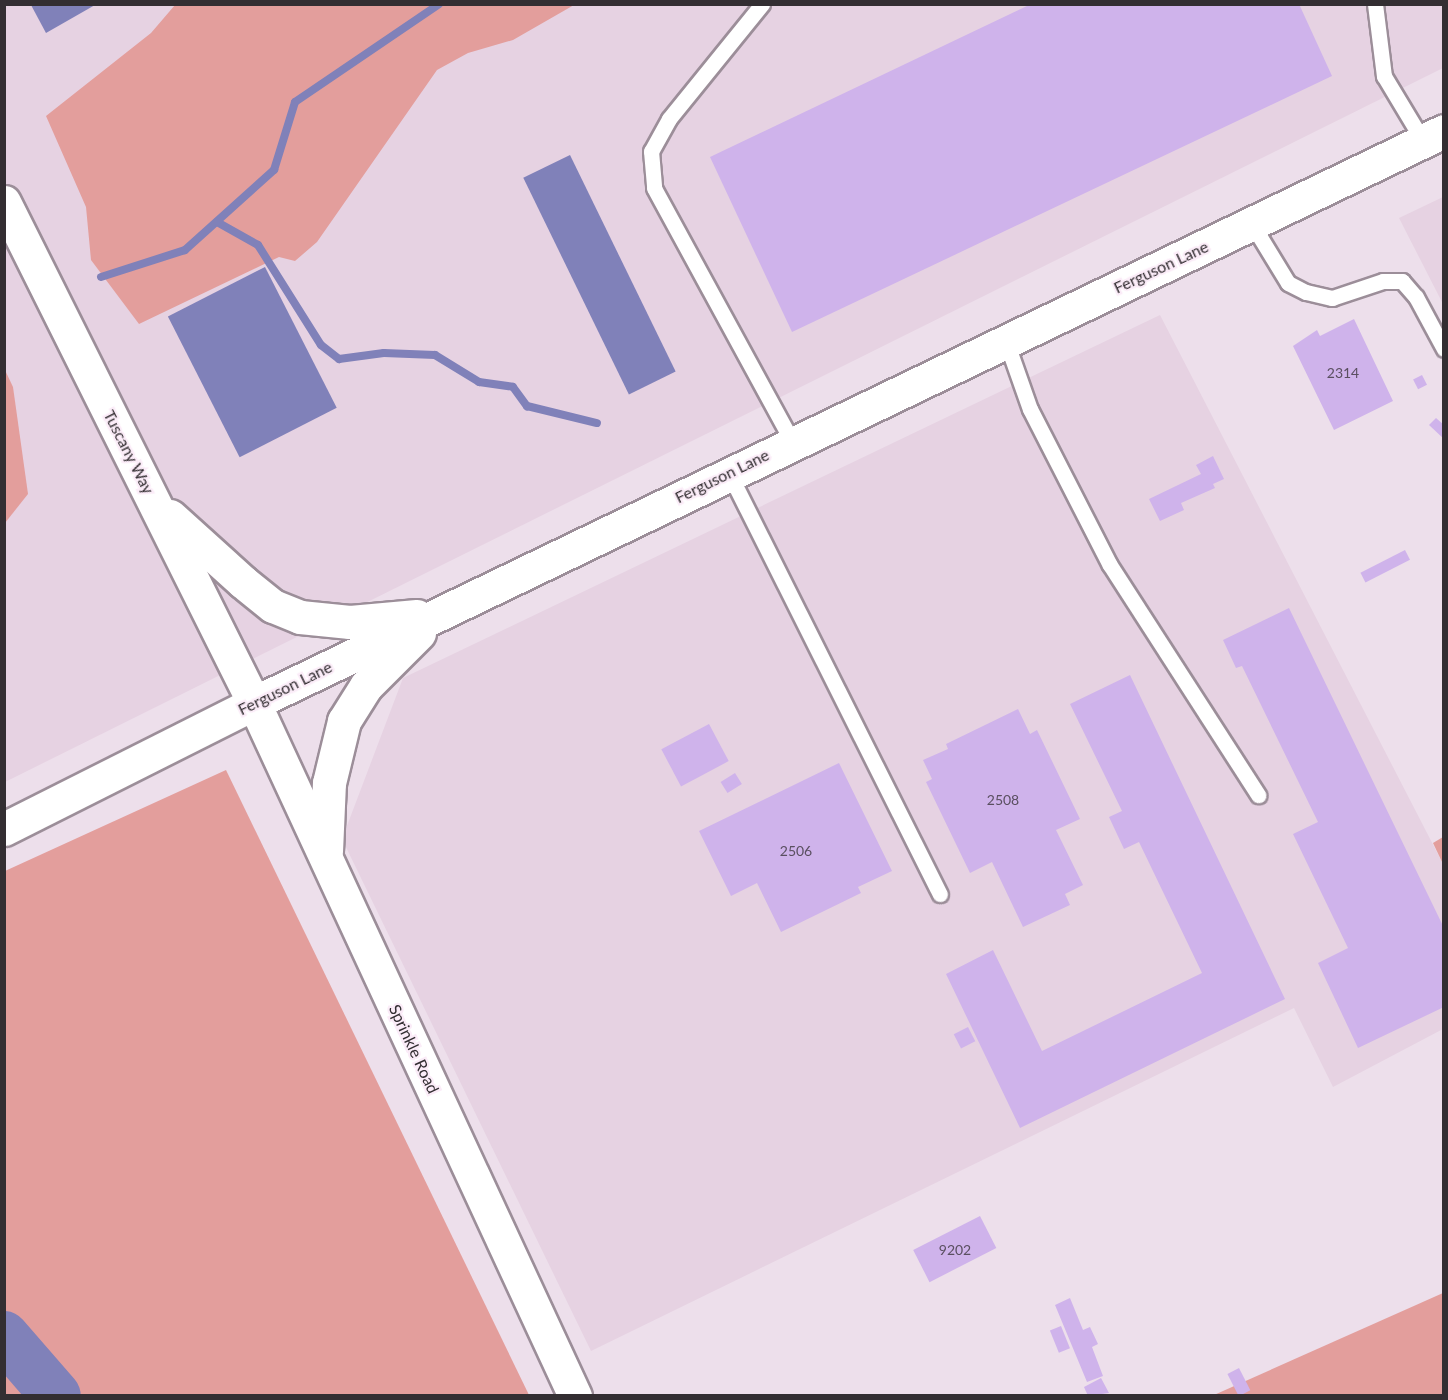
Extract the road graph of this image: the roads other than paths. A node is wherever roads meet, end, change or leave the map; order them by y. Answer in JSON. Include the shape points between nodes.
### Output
{"nodes":[{"id":1,"x":762,"y":4,"type":"edge"},
{"id":2,"x":1375,"y":4,"type":"edge"},
{"id":3,"x":1433,"y":136,"type":"edge"},
{"id":4,"x":4,"y":202,"type":"edge"},
{"id":5,"x":1252,"y":224,"type":"junction"},
{"id":6,"x":1006,"y":341,"type":"junction"},
{"id":7,"x":1443,"y":349,"type":"edge"},
{"id":8,"x":793,"y":443,"type":"junction"},
{"id":9,"x":729,"y":473,"type":"junction"},
{"id":10,"x":153,"y":501,"type":"junction"},
{"id":11,"x":437,"y":615,"type":"junction"},
{"id":12,"x":254,"y":703,"type":"junction"},
{"id":13,"x":1258,"y":795,"type":"dead end"},
{"id":14,"x":4,"y":828,"type":"edge"},
{"id":15,"x":326,"y":859,"type":"junction"},
{"id":16,"x":940,"y":894,"type":"dead end"},
{"id":17,"x":575,"y":1395,"type":"edge"}],
"edges":[{"from":1,"to":8,"type":"lane","via":[[669,119],[651,151],[654,188]]},
{"from":2,"to":3,"type":"lane","via":[[1384,76]]},
{"from":3,"to":5,"type":"street","name":"Ferguson Lane"},
{"from":4,"to":10,"type":"street","name":"Tuscany Way"},
{"from":5,"to":6,"type":"street","name":"Ferguson Lane"},
{"from":5,"to":7,"type":"lane","via":[[1288,284],[1306,292],[1332,298],[1383,281],[1402,281],[1422,307]]},
{"from":6,"to":8,"type":"street","name":"Ferguson Lane"},
{"from":6,"to":13,"type":"lane","via":[[1030,409],[1110,565]]},
{"from":8,"to":9,"type":"street","name":"Ferguson Lane"},
{"from":9,"to":11,"type":"street","name":"Ferguson Lane"},
{"from":9,"to":16,"type":"lane"},
{"from":10,"to":11,"type":"street","via":[[273,606],[300,617],[350,622]]},
{"from":10,"to":12,"type":"street","name":"Tuscany Way"},
{"from":11,"to":12,"type":"street","name":"Ferguson Lane"},
{"from":11,"to":15,"type":"street","via":[[366,686],[344,721],[329,783]]},
{"from":12,"to":14,"type":"street","name":"Ferguson Lane"},
{"from":12,"to":15,"type":"street","name":"Sprinkle Road"},
{"from":15,"to":17,"type":"street","name":"Sprinkle Road"}]}
